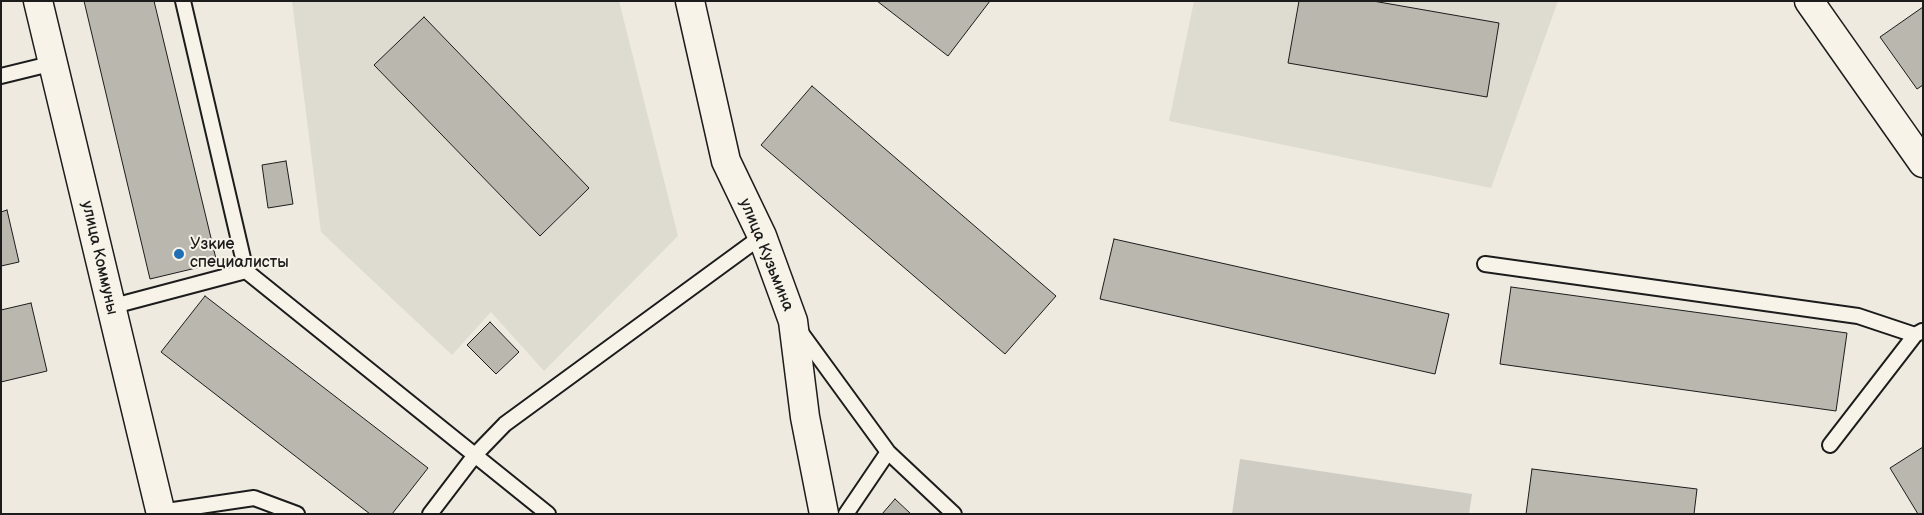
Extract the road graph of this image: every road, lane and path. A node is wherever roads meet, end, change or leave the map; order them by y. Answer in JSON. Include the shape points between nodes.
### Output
{"nodes":[{"id":1,"x":38,"y":1,"type":"edge"},
{"id":2,"x":183,"y":1,"type":"edge"},
{"id":3,"x":690,"y":1,"type":"edge"},
{"id":4,"x":1809,"y":1,"type":"edge"},
{"id":5,"x":54,"y":63,"type":"junction"},
{"id":6,"x":1,"y":76,"type":"edge"},
{"id":7,"x":1922,"y":160,"type":"edge"},
{"id":8,"x":762,"y":236,"type":"junction"},
{"id":9,"x":1485,"y":264,"type":"dead end"},
{"id":10,"x":246,"y":270,"type":"junction"},
{"id":11,"x":110,"y":307,"type":"junction"},
{"id":12,"x":793,"y":321,"type":"junction"},
{"id":13,"x":1919,"y":333,"type":"edge"},
{"id":14,"x":1830,"y":445,"type":"dead end"},
{"id":15,"x":888,"y":452,"type":"junction"},
{"id":16,"x":475,"y":455,"type":"junction"},
{"id":17,"x":158,"y":513,"type":"edge"},
{"id":18,"x":296,"y":514,"type":"edge"},
{"id":19,"x":430,"y":514,"type":"edge"},
{"id":20,"x":548,"y":514,"type":"edge"},
{"id":21,"x":824,"y":514,"type":"edge"},
{"id":22,"x":846,"y":514,"type":"edge"},
{"id":23,"x":954,"y":514,"type":"edge"}],
"edges":[{"from":1,"to":5,"type":"street","name":"улица Коммуны"},
{"from":2,"to":10,"type":"lane"},
{"from":3,"to":8,"type":"street","name":"улица Кузьмина","via":[[726,161]]},
{"from":4,"to":7,"type":"street"},
{"from":5,"to":6,"type":"lane"},
{"from":5,"to":11,"type":"street","name":"улица Коммуны"},
{"from":8,"to":12,"type":"street","name":"улица Кузьмина"},
{"from":8,"to":16,"type":"lane","via":[[550,390],[506,424]]},
{"from":9,"to":13,"type":"lane","via":[[1858,316]]},
{"from":10,"to":11,"type":"lane"},
{"from":10,"to":16,"type":"lane"},
{"from":11,"to":17,"type":"street","name":"улица Коммуны"},
{"from":12,"to":15,"type":"lane"},
{"from":12,"to":21,"type":"street","name":"улица Кузьмина","via":[[805,418]]},
{"from":13,"to":14,"type":"lane"},
{"from":15,"to":22,"type":"lane"},
{"from":15,"to":23,"type":"lane"},
{"from":16,"to":19,"type":"lane"},
{"from":16,"to":20,"type":"lane"},
{"from":17,"to":18,"type":"lane","via":[[254,498]]}]}
